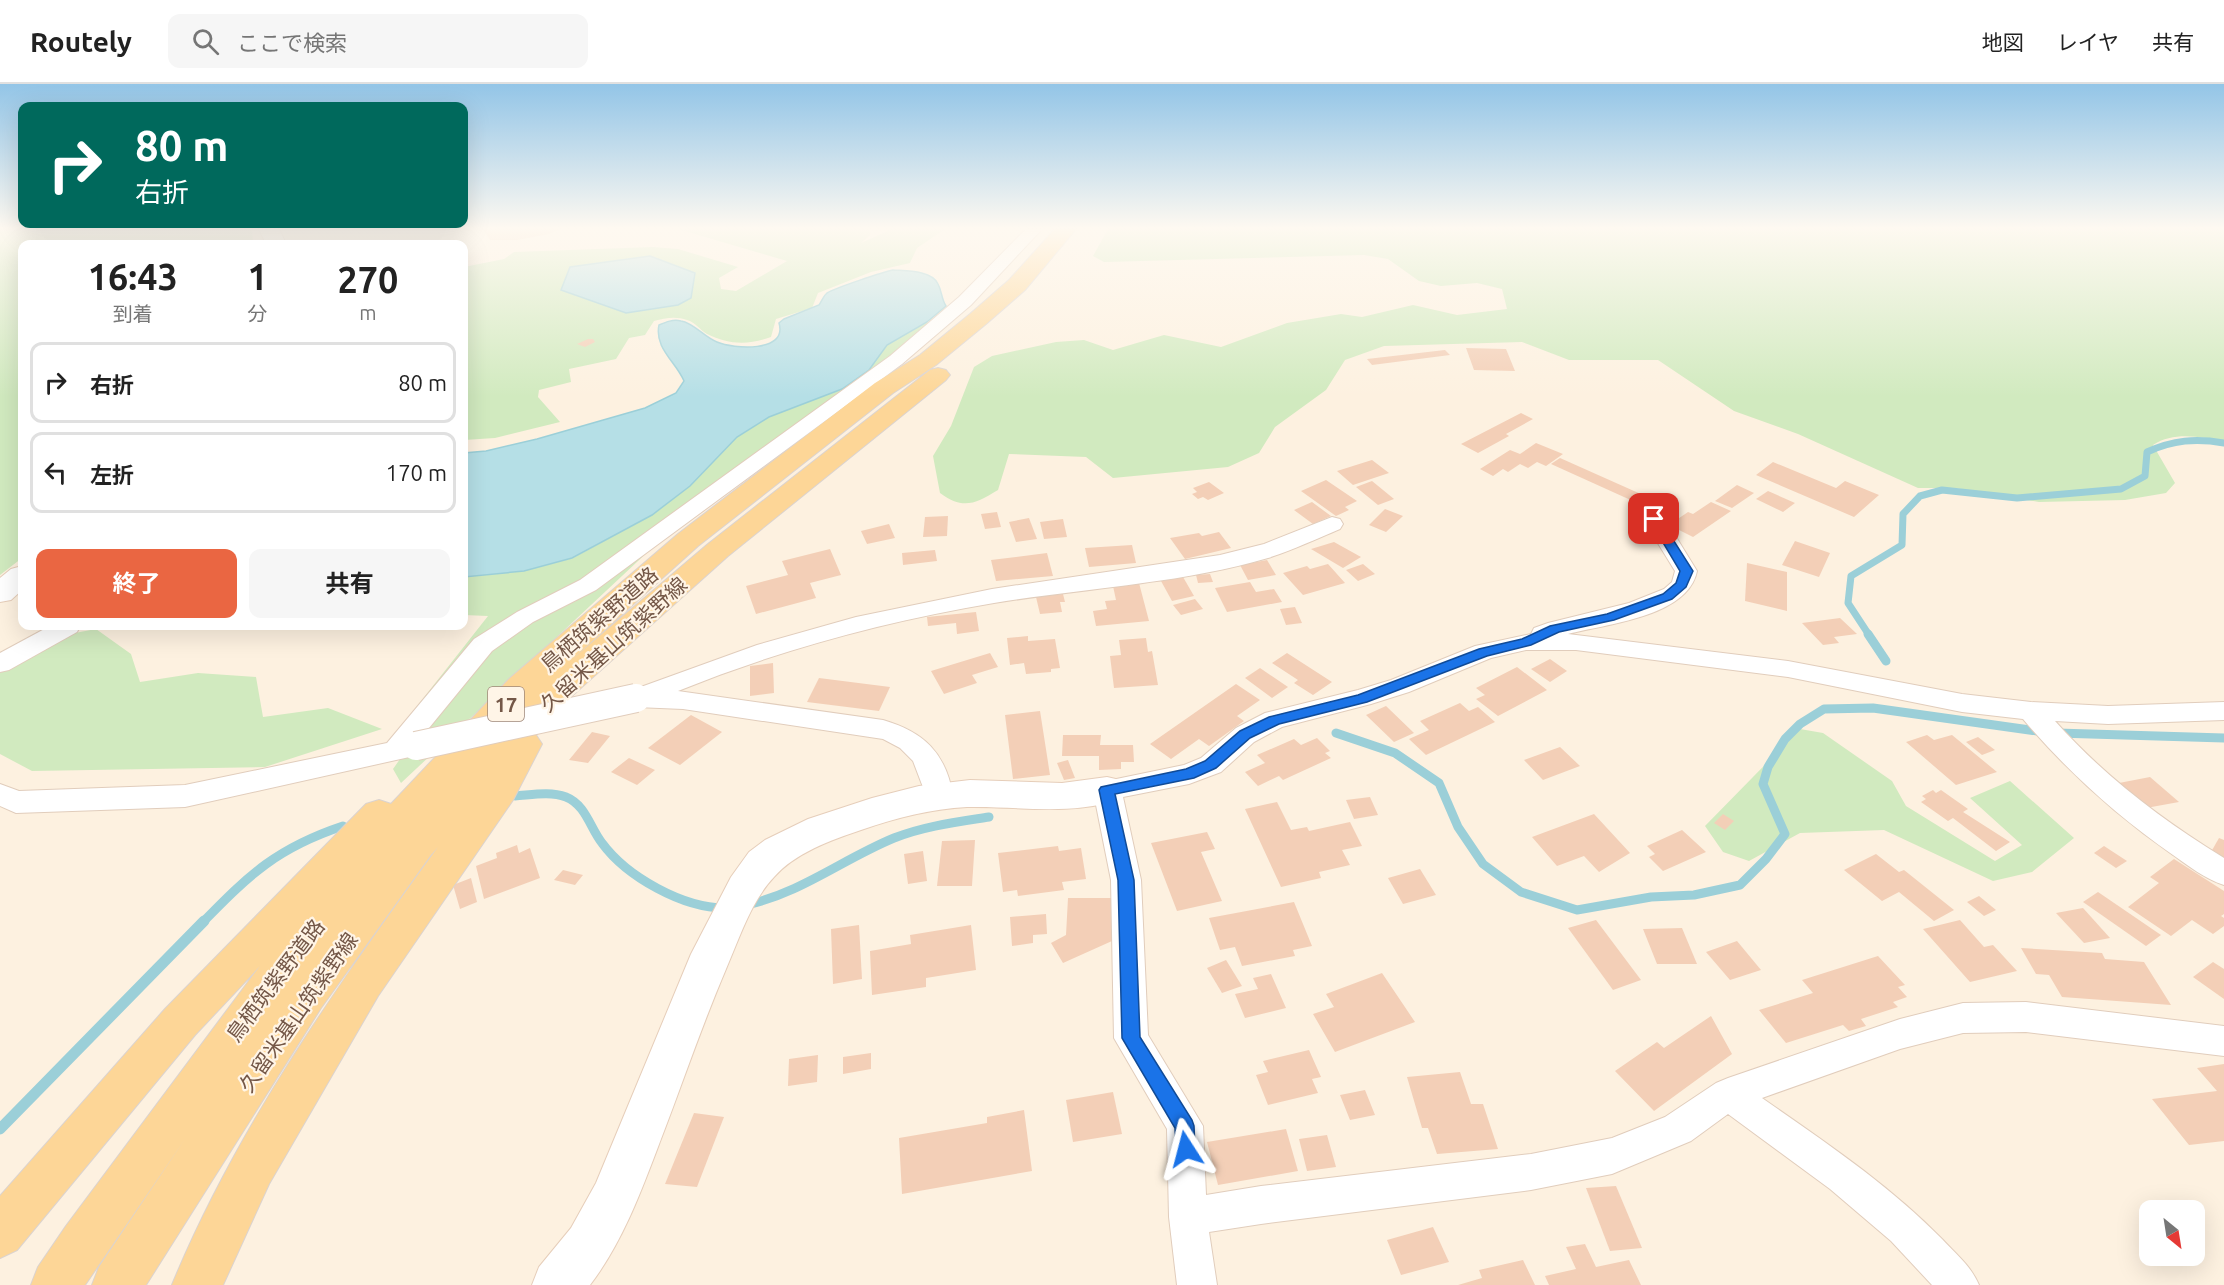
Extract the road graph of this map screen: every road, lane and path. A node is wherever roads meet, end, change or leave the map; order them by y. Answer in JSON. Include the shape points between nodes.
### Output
{"nodes":[{"id":1,"x":981,"y":285,"type":"edge"},
{"id":2,"x":1017,"y":285,"type":"edge"},
{"id":3,"x":1043,"y":285,"type":"edge"},
{"id":4,"x":1654,"y":519,"type":"dead end"},
{"id":5,"x":1332,"y":524,"type":"dead end"},
{"id":6,"x":18,"y":578,"type":"edge"},
{"id":7,"x":0,"y":593,"type":"edge"},
{"id":8,"x":61,"y":630,"type":"edge"},
{"id":9,"x":1526,"y":642,"type":"junction"},
{"id":10,"x":0,"y":664,"type":"edge"},
{"id":11,"x":537,"y":691,"type":"junction"},
{"id":12,"x":636,"y":698,"type":"junction"},
{"id":13,"x":2224,"y":711,"type":"edge"},
{"id":14,"x":2043,"y":725,"type":"junction"},
{"id":15,"x":406,"y":748,"type":"junction"},
{"id":16,"x":1107,"y":790,"type":"junction"},
{"id":17,"x":0,"y":794,"type":"edge"},
{"id":18,"x":939,"y":796,"type":"junction"},
{"id":19,"x":2224,"y":873,"type":"edge"},
{"id":20,"x":2224,"y":1041,"type":"edge"},
{"id":21,"x":1728,"y":1094,"type":"junction"},
{"id":22,"x":1188,"y":1217,"type":"junction"},
{"id":23,"x":0,"y":1233,"type":"edge"},
{"id":24,"x":570,"y":1280,"type":"edge"},
{"id":25,"x":56,"y":1285,"type":"edge"},
{"id":26,"x":117,"y":1285,"type":"edge"},
{"id":27,"x":197,"y":1285,"type":"edge"},
{"id":28,"x":1197,"y":1285,"type":"edge"},
{"id":29,"x":1959,"y":1285,"type":"edge"}],
"edges":[{"from":1,"to":15,"type":"street","via":[[887,367],[588,585],[525,617],[483,645]]},
{"from":2,"to":11,"type":"main road","name":"鳥栖筑紫野道路","number":"17","via":[[928,360],[884,388],[688,540]]},
{"from":3,"to":11,"type":"main road","name":"久留米基山筑紫野線","number":"17","via":[[1023,306]]},
{"from":4,"to":9,"type":"street","via":[[1686,571],[1682,585],[1667,596],[1610,617],[1555,628]]},
{"from":5,"to":12,"type":"street","via":[[1252,555],[990,596],[886,619],[792,643],[691,675]]},
{"from":6,"to":7,"type":"street"},
{"from":8,"to":10,"type":"street"},
{"from":9,"to":14,"type":"street","via":[[1576,642],[1788,669],[1962,703]]},
{"from":9,"to":16,"type":"street","via":[[1484,652],[1362,699],[1274,720],[1245,735],[1210,765],[1189,774]]},
{"from":11,"to":23,"type":"main road","via":[[369,824],[180,1022]]},
{"from":11,"to":25,"type":"main road","name":"鳥栖筑紫野道路","number":"17","via":[[393,825],[265,991]]},
{"from":11,"to":26,"type":"main road","name":"久留米基山筑紫野線","number":"17","via":[[306,995]]},
{"from":11,"to":27,"type":"main road","via":[[500,790],[363,983],[252,1168]]},
{"from":12,"to":15,"type":"street","bridge":true},
{"from":12,"to":18,"type":"street","via":[[683,700],[884,729],[903,736],[924,756],[937,778]]},
{"from":13,"to":14,"type":"street","via":[[2108,715]]},
{"from":14,"to":19,"type":"street","via":[[2101,784],[2179,845]]},
{"from":15,"to":17,"type":"street","via":[[185,796],[16,802]]},
{"from":16,"to":18,"type":"street","via":[[1062,796]]},
{"from":16,"to":22,"type":"street","via":[[1126,880],[1131,1038],[1185,1126]]},
{"from":18,"to":24,"type":"street","via":[[806,835],[779,849],[761,865],[734,908],[612,1204]]},
{"from":20,"to":21,"type":"street","via":[[2026,1017],[1963,1018],[1899,1034]]},
{"from":21,"to":22,"type":"street","via":[[1678,1129],[1612,1156],[1531,1172]]},
{"from":21,"to":29,"type":"street","via":[[1843,1176],[1904,1228]]},
{"from":22,"to":28,"type":"street"}]}
